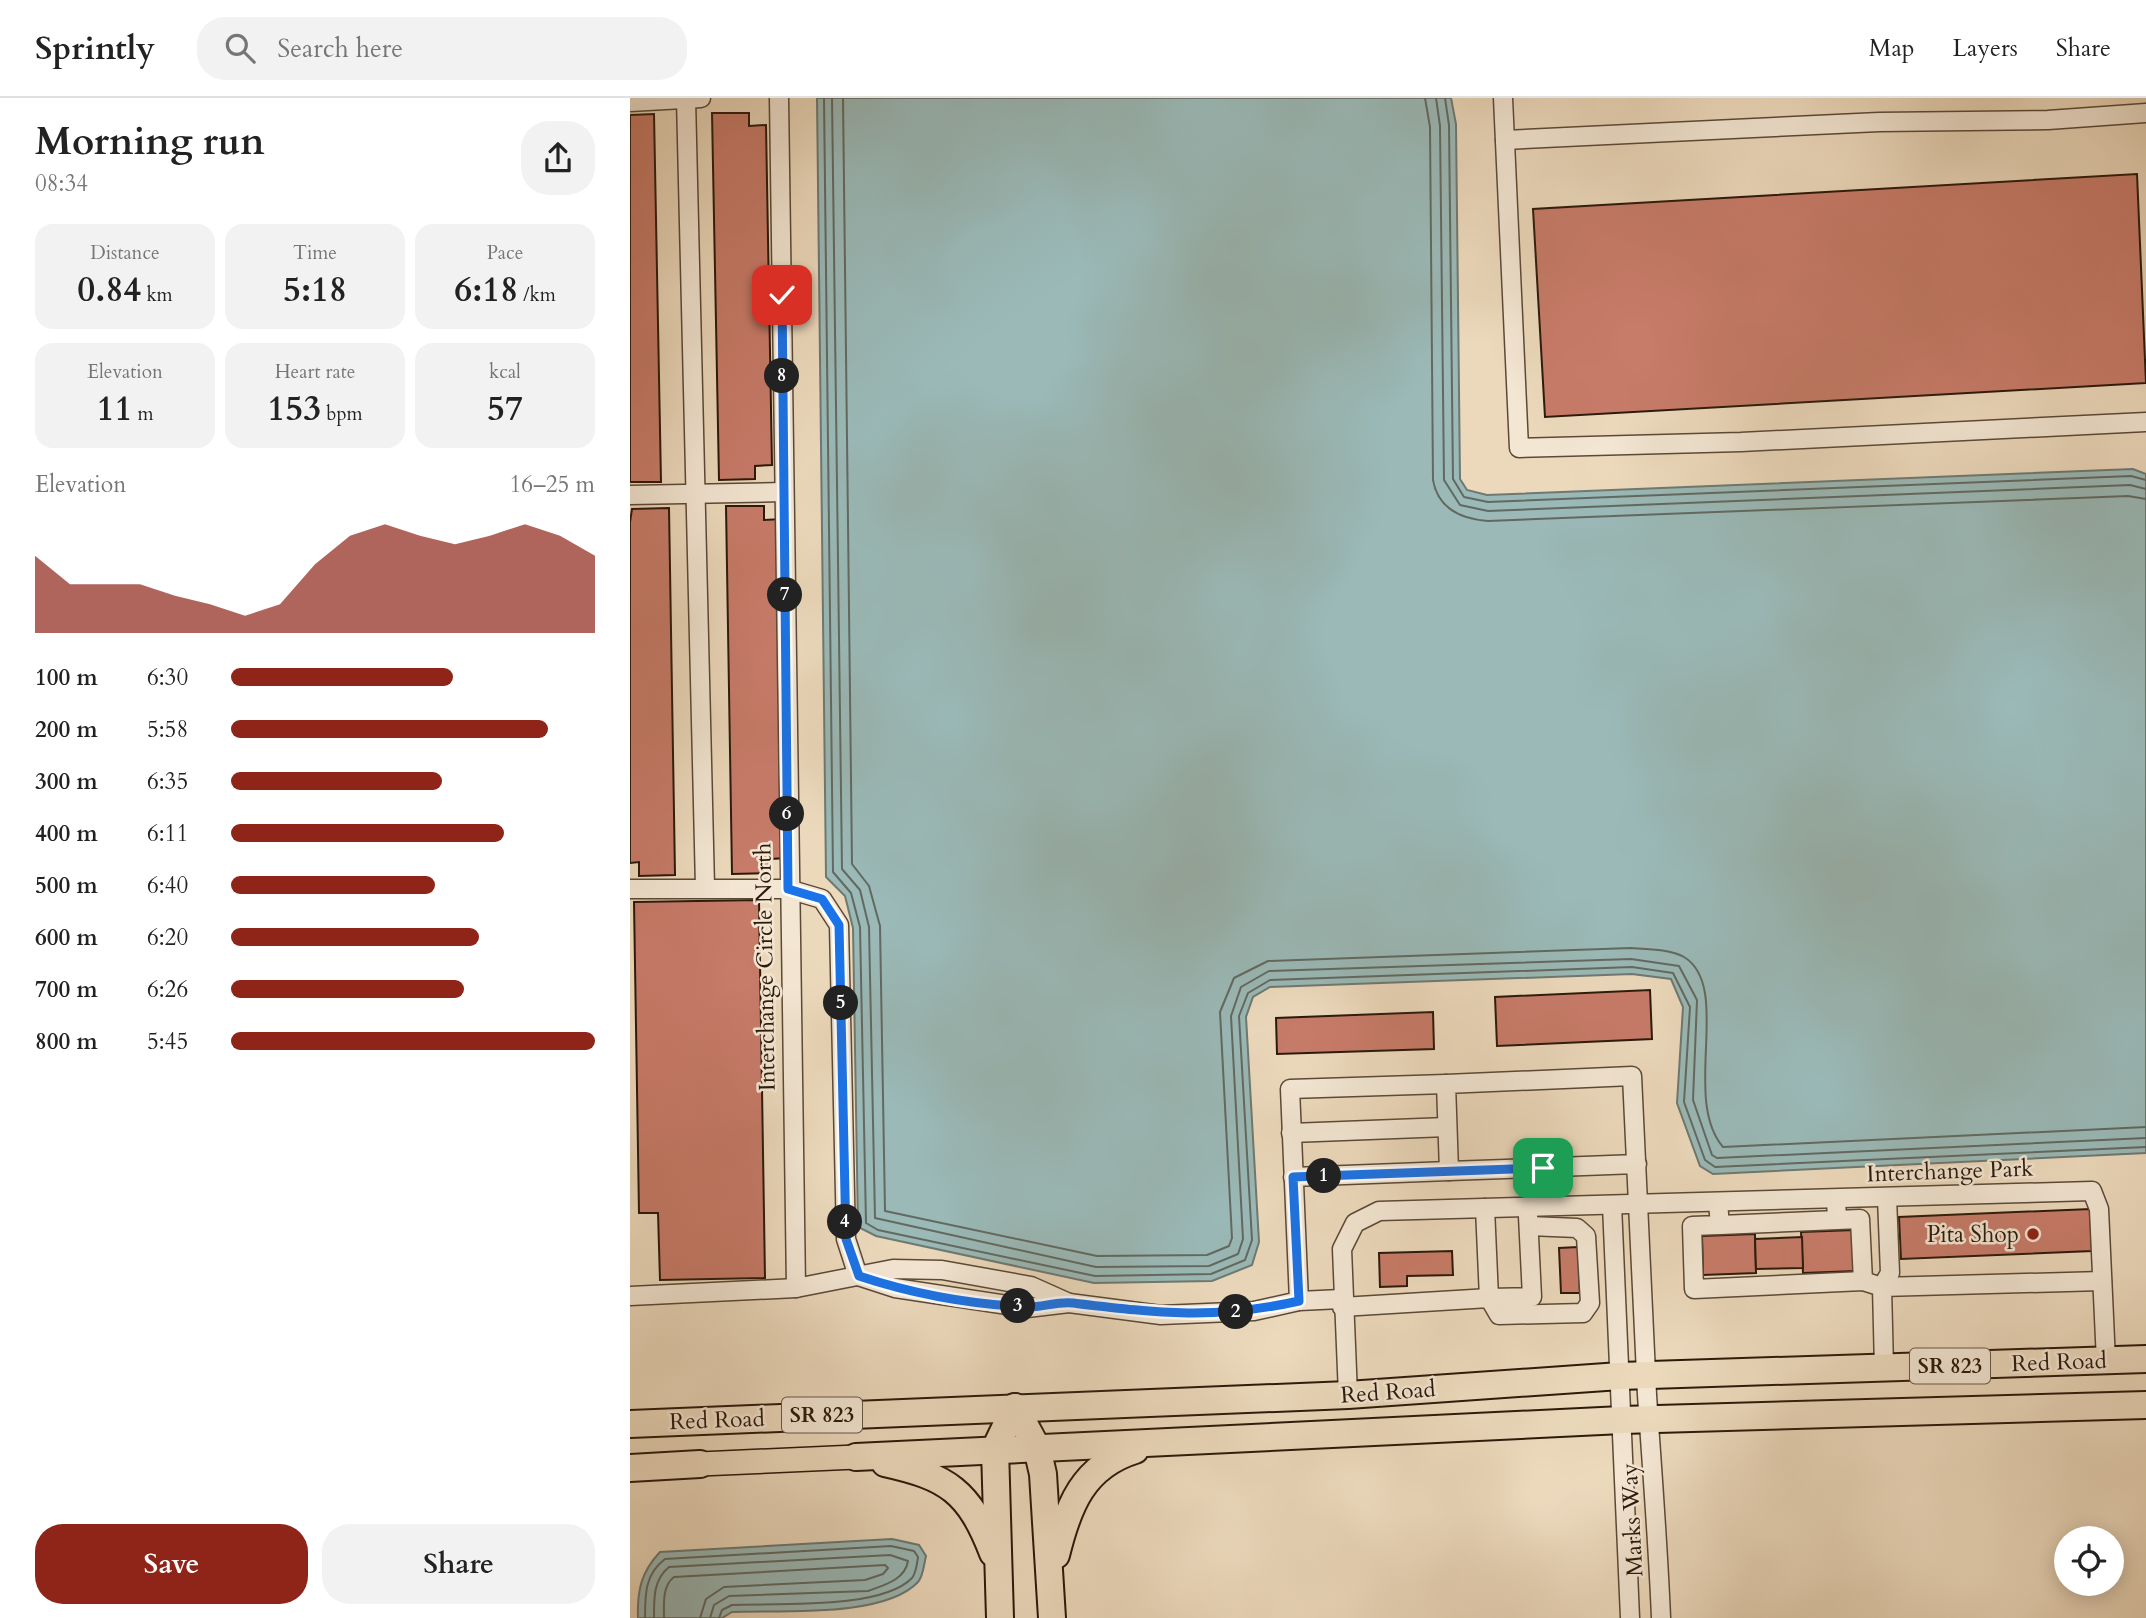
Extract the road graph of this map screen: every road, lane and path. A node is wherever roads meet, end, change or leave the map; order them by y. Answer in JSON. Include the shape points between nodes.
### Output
{"nodes":[{"id":1,"x":701,"y":98,"type":"edge"},
{"id":2,"x":779,"y":98,"type":"edge"},
{"id":3,"x":1503,"y":98,"type":"edge"},
{"id":4,"x":686,"y":99,"type":"edge"},
{"id":5,"x":630,"y":102,"type":"edge"},
{"id":6,"x":2146,"y":113,"type":"edge"},
{"id":7,"x":1505,"y":140,"type":"junction"},
{"id":8,"x":2146,"y":422,"type":"edge"},
{"id":9,"x":784,"y":492,"type":"junction"},
{"id":10,"x":630,"y":495,"type":"edge"},
{"id":11,"x":693,"y":495,"type":"junction"},
{"id":12,"x":705,"y":887,"type":"junction"},
{"id":13,"x":630,"y":889,"type":"edge"},
{"id":14,"x":788,"y":889,"type":"junction"},
{"id":15,"x":1446,"y":1084,"type":"junction"},
{"id":16,"x":1447,"y":1127,"type":"junction"},
{"id":17,"x":1292,"y":1133,"type":"junction"},
{"id":18,"x":1637,"y":1164,"type":"junction"},
{"id":19,"x":1449,"y":1171,"type":"junction"},
{"id":20,"x":1293,"y":1177,"type":"junction"},
{"id":21,"x":1887,"y":1198,"type":"junction"},
{"id":22,"x":1836,"y":1199,"type":"junction"},
{"id":23,"x":1718,"y":1203,"type":"junction"},
{"id":24,"x":1612,"y":1205,"type":"junction"},
{"id":25,"x":1639,"y":1206,"type":"junction"},
{"id":26,"x":1485,"y":1208,"type":"junction"},
{"id":27,"x":1528,"y":1208,"type":"junction"},
{"id":28,"x":1837,"y":1220,"type":"junction"},
{"id":29,"x":1720,"y":1225,"type":"junction"},
{"id":30,"x":1529,"y":1226,"type":"junction"},
{"id":31,"x":859,"y":1276,"type":"junction"},
{"id":32,"x":1863,"y":1281,"type":"junction"},
{"id":33,"x":2102,"y":1281,"type":"junction"},
{"id":34,"x":1882,"y":1287,"type":"junction"},
{"id":35,"x":796,"y":1288,"type":"junction"},
{"id":36,"x":630,"y":1296,"type":"edge"},
{"id":37,"x":1489,"y":1298,"type":"junction"},
{"id":38,"x":1299,"y":1301,"type":"junction"},
{"id":39,"x":1342,"y":1303,"type":"junction"},
{"id":40,"x":2146,"y":1359,"type":"edge"},
{"id":41,"x":2106,"y":1361,"type":"junction"},
{"id":42,"x":1884,"y":1368,"type":"junction"},
{"id":43,"x":1646,"y":1376,"type":"junction"},
{"id":44,"x":1620,"y":1377,"type":"junction"},
{"id":45,"x":1348,"y":1395,"type":"junction"},
{"id":46,"x":2146,"y":1405,"type":"edge"},
{"id":47,"x":1015,"y":1407,"type":"junction"},
{"id":48,"x":1649,"y":1419,"type":"junction"},
{"id":49,"x":1622,"y":1420,"type":"junction"},
{"id":50,"x":630,"y":1424,"type":"edge"},
{"id":51,"x":1153,"y":1444,"type":"junction"},
{"id":52,"x":1037,"y":1448,"type":"junction"},
{"id":53,"x":995,"y":1449,"type":"junction"},
{"id":54,"x":856,"y":1457,"type":"junction"},
{"id":55,"x":700,"y":1464,"type":"joint"},
{"id":56,"x":630,"y":1468,"type":"edge"},
{"id":57,"x":998,"y":1563,"type":"junction"},
{"id":58,"x":1049,"y":1583,"type":"junction"},
{"id":59,"x":1000,"y":1618,"type":"edge"},
{"id":60,"x":1052,"y":1618,"type":"edge"},
{"id":61,"x":1630,"y":1618,"type":"edge"},
{"id":62,"x":1661,"y":1618,"type":"edge"}],
"edges":[{"from":1,"to":4,"type":"street"},
{"from":2,"to":9,"type":"street","name":"Interchange Circle North"},
{"from":3,"to":7,"type":"street"},
{"from":4,"to":5,"type":"street"},
{"from":4,"to":11,"type":"street"},
{"from":6,"to":7,"type":"street"},
{"from":7,"to":8,"type":"street","via":[[1519,448]]},
{"from":9,"to":11,"type":"street"},
{"from":9,"to":14,"type":"street","name":"Interchange Circle North"},
{"from":10,"to":11,"type":"street"},
{"from":11,"to":12,"type":"street"},
{"from":12,"to":13,"type":"street"},
{"from":12,"to":14,"type":"street"},
{"from":14,"to":31,"type":"street","via":[[822,899],[839,925],[846,1239]]},
{"from":14,"to":35,"type":"street","name":"Interchange Circle North"},
{"from":15,"to":16,"type":"street"},
{"from":15,"to":17,"type":"street","via":[[1290,1089]]},
{"from":15,"to":18,"type":"street","via":[[1632,1076]]},
{"from":16,"to":17,"type":"street"},
{"from":16,"to":19,"type":"street"},
{"from":17,"to":20,"type":"street"},
{"from":18,"to":19,"type":"street"},
{"from":18,"to":25,"type":"street"},
{"from":19,"to":20,"type":"street"},
{"from":20,"to":38,"type":"street"},
{"from":21,"to":22,"type":"street","name":"Interchange Park"},
{"from":21,"to":33,"type":"street","name":"Interchange Park","via":[[2092,1191],[2099,1209]]},
{"from":21,"to":34,"type":"street","via":[[1890,1273]]},
{"from":22,"to":23,"type":"street","name":"Interchange Park"},
{"from":22,"to":28,"type":"street"},
{"from":23,"to":25,"type":"street","name":"Interchange Park"},
{"from":23,"to":29,"type":"street"},
{"from":24,"to":25,"type":"street","name":"Interchange Park"},
{"from":24,"to":27,"type":"street","name":"Interchange Park"},
{"from":24,"to":44,"type":"street"},
{"from":25,"to":43,"type":"street"},
{"from":26,"to":27,"type":"street","name":"Interchange Park"},
{"from":26,"to":37,"type":"street"},
{"from":26,"to":39,"type":"street","name":"Interchange Park","via":[[1379,1211],[1355,1223],[1342,1250]]},
{"from":27,"to":30,"type":"street"},
{"from":28,"to":29,"type":"street"},
{"from":28,"to":32,"type":"street","via":[[1860,1219]]},
{"from":29,"to":32,"type":"street","via":[[1692,1226],[1694,1289]]},
{"from":30,"to":37,"type":"street","via":[[1532,1297]]},
{"from":30,"to":37,"type":"street","via":[[1577,1228],[1586,1236],[1590,1303],[1583,1313],[1499,1315]]},
{"from":31,"to":35,"type":"street"},
{"from":31,"to":38,"type":"street","via":[[893,1269],[942,1270],[1031,1286],[1069,1303],[1161,1315],[1255,1311]]},
{"from":32,"to":34,"type":"street"},
{"from":33,"to":34,"type":"street"},
{"from":33,"to":41,"type":"street","name":"Interchange Park"},
{"from":34,"to":42,"type":"street"},
{"from":35,"to":36,"type":"street"},
{"from":37,"to":39,"type":"street"},
{"from":38,"to":39,"type":"street"},
{"from":39,"to":45,"type":"street","name":"Interchange Park"},
{"from":40,"to":41,"type":"highway","name":"Red Road","number":"SR 823"},
{"from":41,"to":42,"type":"highway","name":"Red Road","number":"SR 823"},
{"from":42,"to":43,"type":"highway","name":"Red Road","number":"SR 823"},
{"from":43,"to":44,"type":"highway","name":"Red Road","number":"SR 823"},
{"from":43,"to":48,"type":"street"},
{"from":44,"to":45,"type":"highway","name":"Red Road","number":"SR 823"},
{"from":44,"to":49,"type":"street"},
{"from":45,"to":47,"type":"highway","name":"Red Road","number":"SR 823"},
{"from":46,"to":48,"type":"highway","name":"Red Road","number":"SR 823"},
{"from":47,"to":50,"type":"highway","name":"Red Road","number":"SR 823"},
{"from":47,"to":52,"type":"highway"},
{"from":47,"to":53,"type":"highway"},
{"from":48,"to":49,"type":"highway","name":"Red Road","number":"SR 823"},
{"from":48,"to":62,"type":"street","name":"Marks Way"},
{"from":49,"to":51,"type":"highway","name":"Red Road","number":"SR 823"},
{"from":49,"to":61,"type":"street","name":"Marks Way"},
{"from":51,"to":52,"type":"highway","name":"Red Road","number":"SR 823"},
{"from":51,"to":58,"type":"highway","via":[[1111,1457],[1080,1489],[1066,1515]]},
{"from":52,"to":53,"type":"highway","name":"Red Road","number":"SR 823"},
{"from":52,"to":58,"type":"highway","via":[[1043,1474]]},
{"from":53,"to":54,"type":"highway","name":"Red Road","number":"SR 823"},
{"from":53,"to":57,"type":"highway"},
{"from":54,"to":55,"type":"main road","name":"Red Road","number":"SR 823"},
{"from":54,"to":57,"type":"highway","via":[[932,1475],[958,1491]]},
{"from":55,"to":56,"type":"highway","name":"Red Road","number":"SR 823"},
{"from":57,"to":59,"type":"highway"},
{"from":58,"to":60,"type":"highway"}]}
